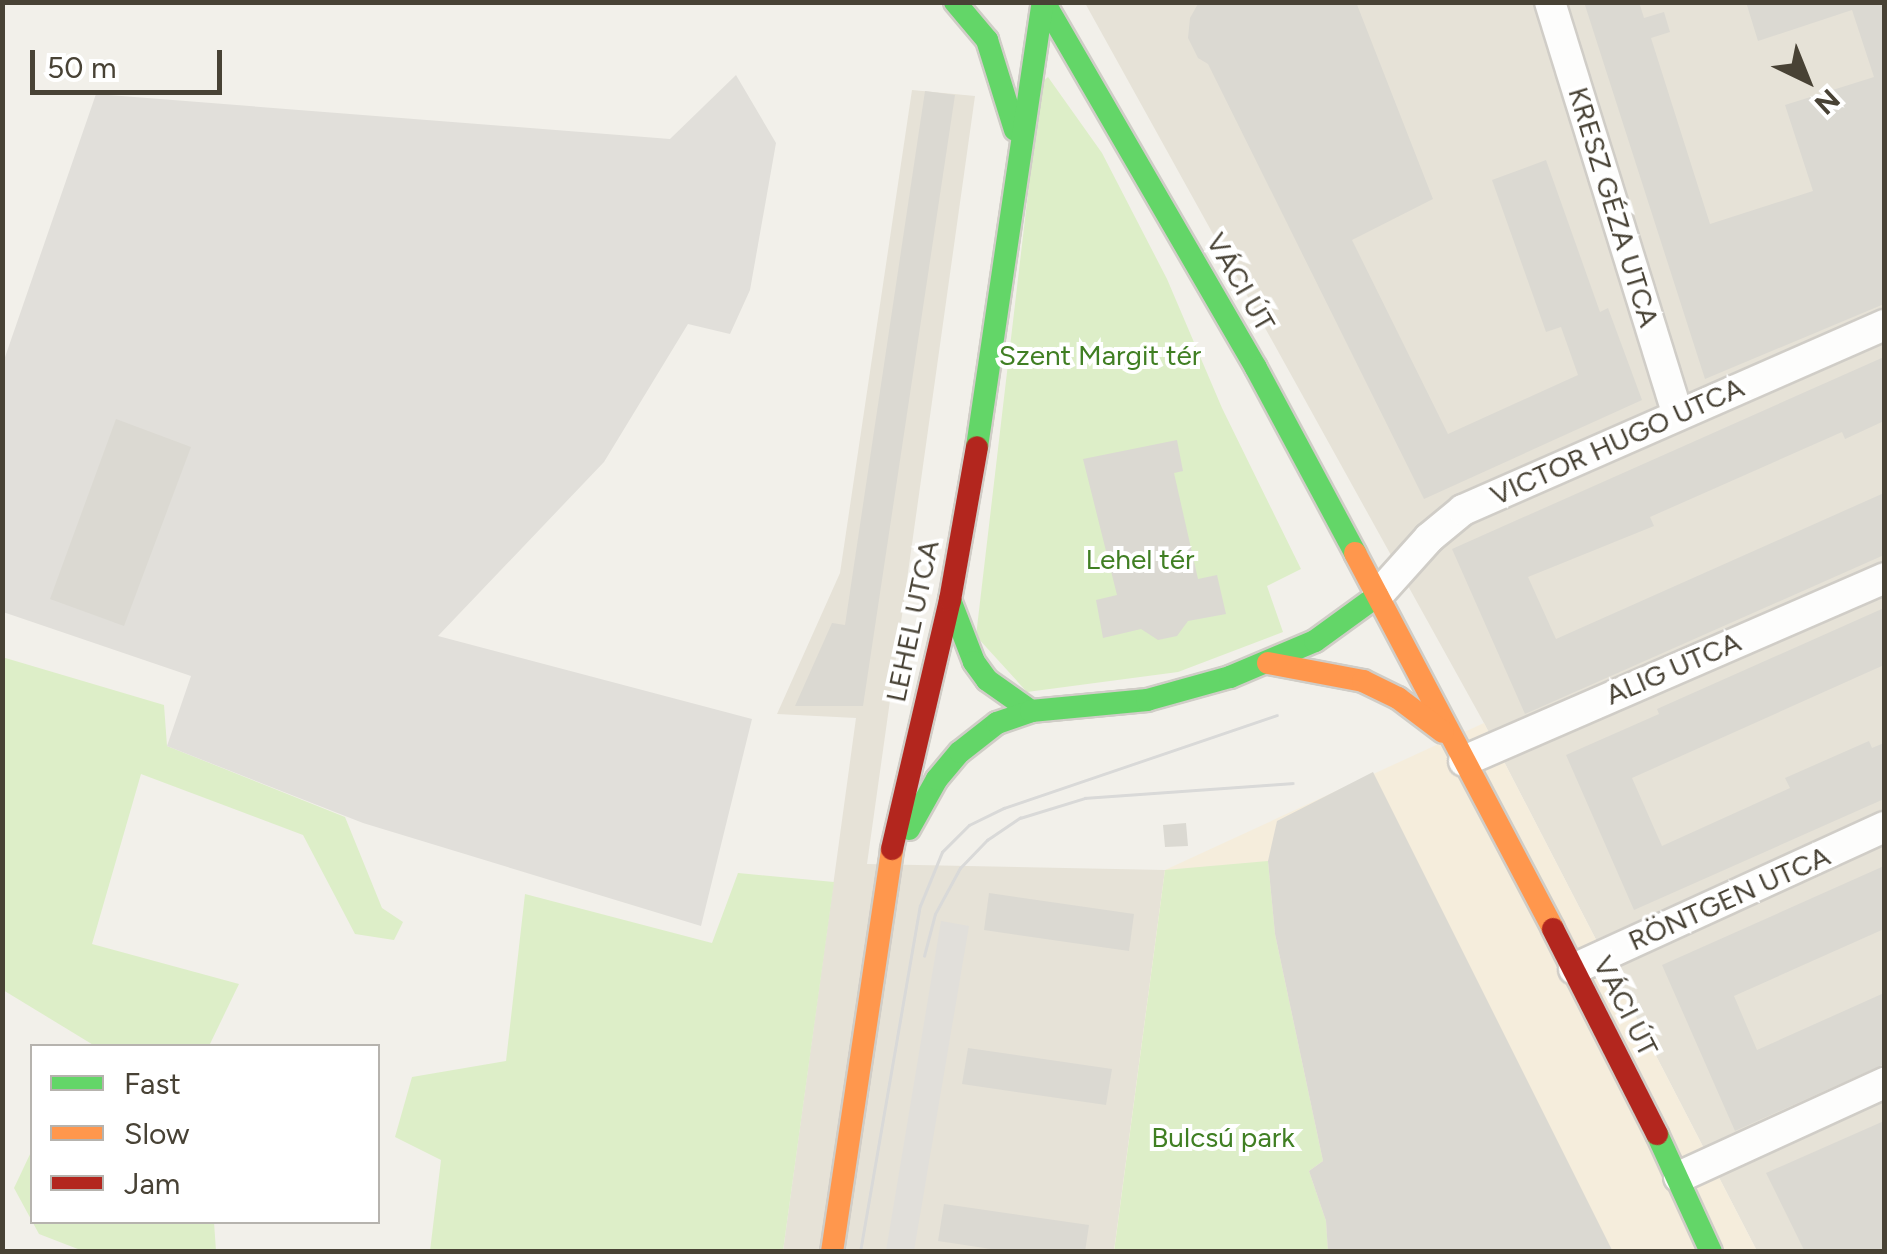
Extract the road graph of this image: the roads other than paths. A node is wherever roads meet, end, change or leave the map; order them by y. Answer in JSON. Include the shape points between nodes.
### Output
{"nodes":[{"id":1,"x":955,"y":2,"type":"edge"},
{"id":2,"x":1044,"y":2,"type":"edge"},
{"id":3,"x":1550,"y":2,"type":"edge"},
{"id":4,"x":1020,"y":146,"type":"junction"},
{"id":5,"x":1884,"y":325,"type":"edge"},
{"id":6,"x":1677,"y":412,"type":"junction"},
{"id":7,"x":1884,"y":578,"type":"edge"},
{"id":8,"x":1377,"y":596,"type":"junction"},
{"id":9,"x":950,"y":600,"type":"junction"},
{"id":10,"x":1268,"y":663,"type":"junction"},
{"id":11,"x":1030,"y":711,"type":"junction"},
{"id":12,"x":1458,"y":750,"type":"junction"},
{"id":13,"x":1884,"y":827,"type":"edge"},
{"id":14,"x":886,"y":880,"type":"junction"},
{"id":15,"x":1574,"y":969,"type":"junction"},
{"id":16,"x":1884,"y":1083,"type":"edge"},
{"id":17,"x":1679,"y":1177,"type":"junction"},
{"id":18,"x":832,"y":1252,"type":"edge"},
{"id":19,"x":1711,"y":1252,"type":"edge"}],
"edges":[{"from":1,"to":4,"type":"main road","via":[[987,40]]},
{"from":2,"to":4,"type":"main road","name":"LEHEL UTCA"},
{"from":2,"to":8,"type":"main road","name":"VÁCI ÚT","via":[[1246,352]]},
{"from":3,"to":6,"type":"street","name":"KRESZ GÉZA UTCA"},
{"from":4,"to":9,"type":"main road","name":"LEHEL UTCA"},
{"from":5,"to":6,"type":"street","name":"VICTOR HUGO UTCA"},
{"from":6,"to":8,"type":"street","name":"VICTOR HUGO UTCA","via":[[1463,510]]},
{"from":7,"to":12,"type":"street","name":"ALIG UTCA"},
{"from":8,"to":10,"type":"main road","via":[[1332,631]]},
{"from":8,"to":12,"type":"main road","name":"VÁCI ÚT"},
{"from":9,"to":11,"type":"main road","via":[[974,662]]},
{"from":9,"to":14,"type":"main road","name":"LEHEL UTCA"},
{"from":10,"to":11,"type":"main road","via":[[1147,700]]},
{"from":10,"to":12,"type":"main road","name":"VÁCI ÚT","via":[[1363,681],[1398,698]]},
{"from":11,"to":14,"type":"main road","via":[[976,737],[938,778]]},
{"from":12,"to":15,"type":"main road","name":"VÁCI ÚT"},
{"from":13,"to":15,"type":"street","name":"RÖNTGEN UTCA"},
{"from":14,"to":18,"type":"main road","name":"LEHEL UTCA"},
{"from":15,"to":17,"type":"main road","name":"VÁCI ÚT"},
{"from":16,"to":17,"type":"street"},
{"from":17,"to":19,"type":"main road","name":"VÁCI ÚT"}]}
